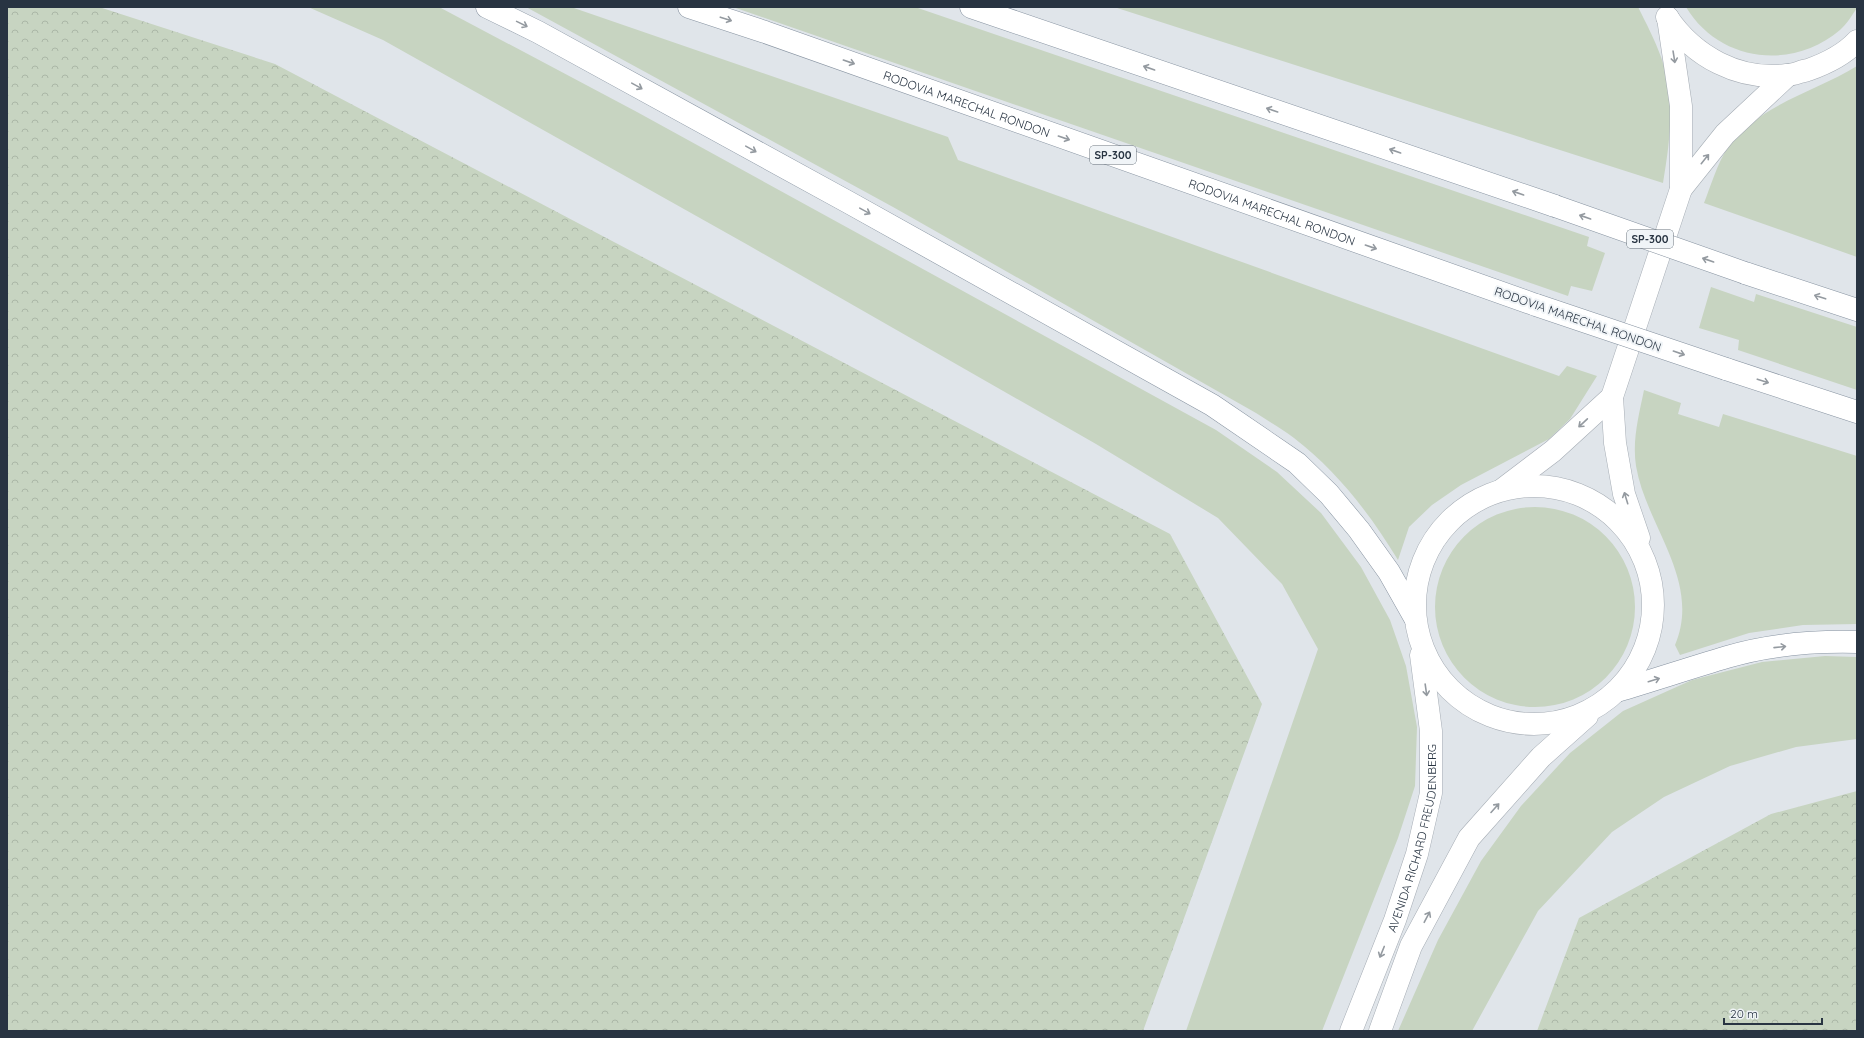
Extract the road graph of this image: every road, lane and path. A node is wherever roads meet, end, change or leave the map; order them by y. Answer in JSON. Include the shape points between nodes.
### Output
{"nodes":[{"id":1,"x":487,"y":7,"type":"edge"},
{"id":2,"x":689,"y":7,"type":"edge"},
{"id":3,"x":970,"y":7,"type":"edge"},
{"id":4,"x":1666,"y":13,"type":"edge"},
{"id":5,"x":1857,"y":41,"type":"edge"},
{"id":6,"x":1788,"y":76,"type":"junction"},
{"id":7,"x":1680,"y":189,"type":"junction"},
{"id":8,"x":1857,"y":310,"type":"edge"},
{"id":9,"x":1612,"y":397,"type":"junction"},
{"id":10,"x":1857,"y":412,"type":"edge"},
{"id":11,"x":1503,"y":489,"type":"junction"},
{"id":12,"x":1651,"y":575,"type":"junction"},
{"id":13,"x":1417,"y":628,"type":"junction"},
{"id":14,"x":1857,"y":642,"type":"edge"},
{"id":15,"x":1617,"y":691,"type":"junction"},
{"id":16,"x":1597,"y":707,"type":"junction"},
{"id":17,"x":1351,"y":1031,"type":"edge"},
{"id":18,"x":1380,"y":1031,"type":"edge"}],
"edges":[{"from":1,"to":13,"type":"main road","one_way":true,"via":[[538,32],[834,194],[1212,405],[1297,463],[1329,494],[1389,572]]},
{"from":2,"to":10,"type":"main road","name":"RODOVIA MARECHAL RONDON","number":"SP-300","one_way":true,"bridge":true,"via":[[1536,305]]},
{"from":8,"to":3,"type":"main road","number":"SP-300","one_way":true,"bridge":true},
{"from":4,"to":6,"type":"main road","via":[[1690,45],[1719,65],[1752,75]]},
{"from":4,"to":7,"type":"main road","one_way":true,"via":[[1682,106]]},
{"from":5,"to":6,"type":"main road","via":[[1824,64]]},
{"from":7,"to":6,"type":"main road","one_way":true,"via":[[1725,134]]},
{"from":7,"to":9,"type":"main road"},
{"from":9,"to":11,"type":"main road","one_way":true,"via":[[1553,451]]},
{"from":12,"to":9,"type":"main road","one_way":true,"via":[[1624,494],[1615,443]]},
{"from":11,"to":12,"type":"main road","via":[[1540,486],[1578,493],[1611,512],[1636,540]]},
{"from":11,"to":13,"type":"main road","via":[[1472,503],[1446,525],[1426,552],[1417,584]]},
{"from":12,"to":15,"type":"main road","via":[[1654,607],[1650,638],[1637,667]]},
{"from":13,"to":16,"type":"main road","via":[[1434,671],[1459,698],[1491,717],[1527,724],[1563,721]]},
{"from":13,"to":17,"type":"main road","name":"AVENIDA RICHARD FREUDENBERG","one_way":true,"via":[[1431,731],[1431,793],[1417,854],[1395,920]]},
{"from":15,"to":14,"type":"main road","one_way":true,"via":[[1736,655],[1779,647],[1836,641]]},
{"from":15,"to":16,"type":"main road"},
{"from":18,"to":16,"type":"main road","one_way":true,"via":[[1411,946],[1469,838],[1541,757]]}]}
